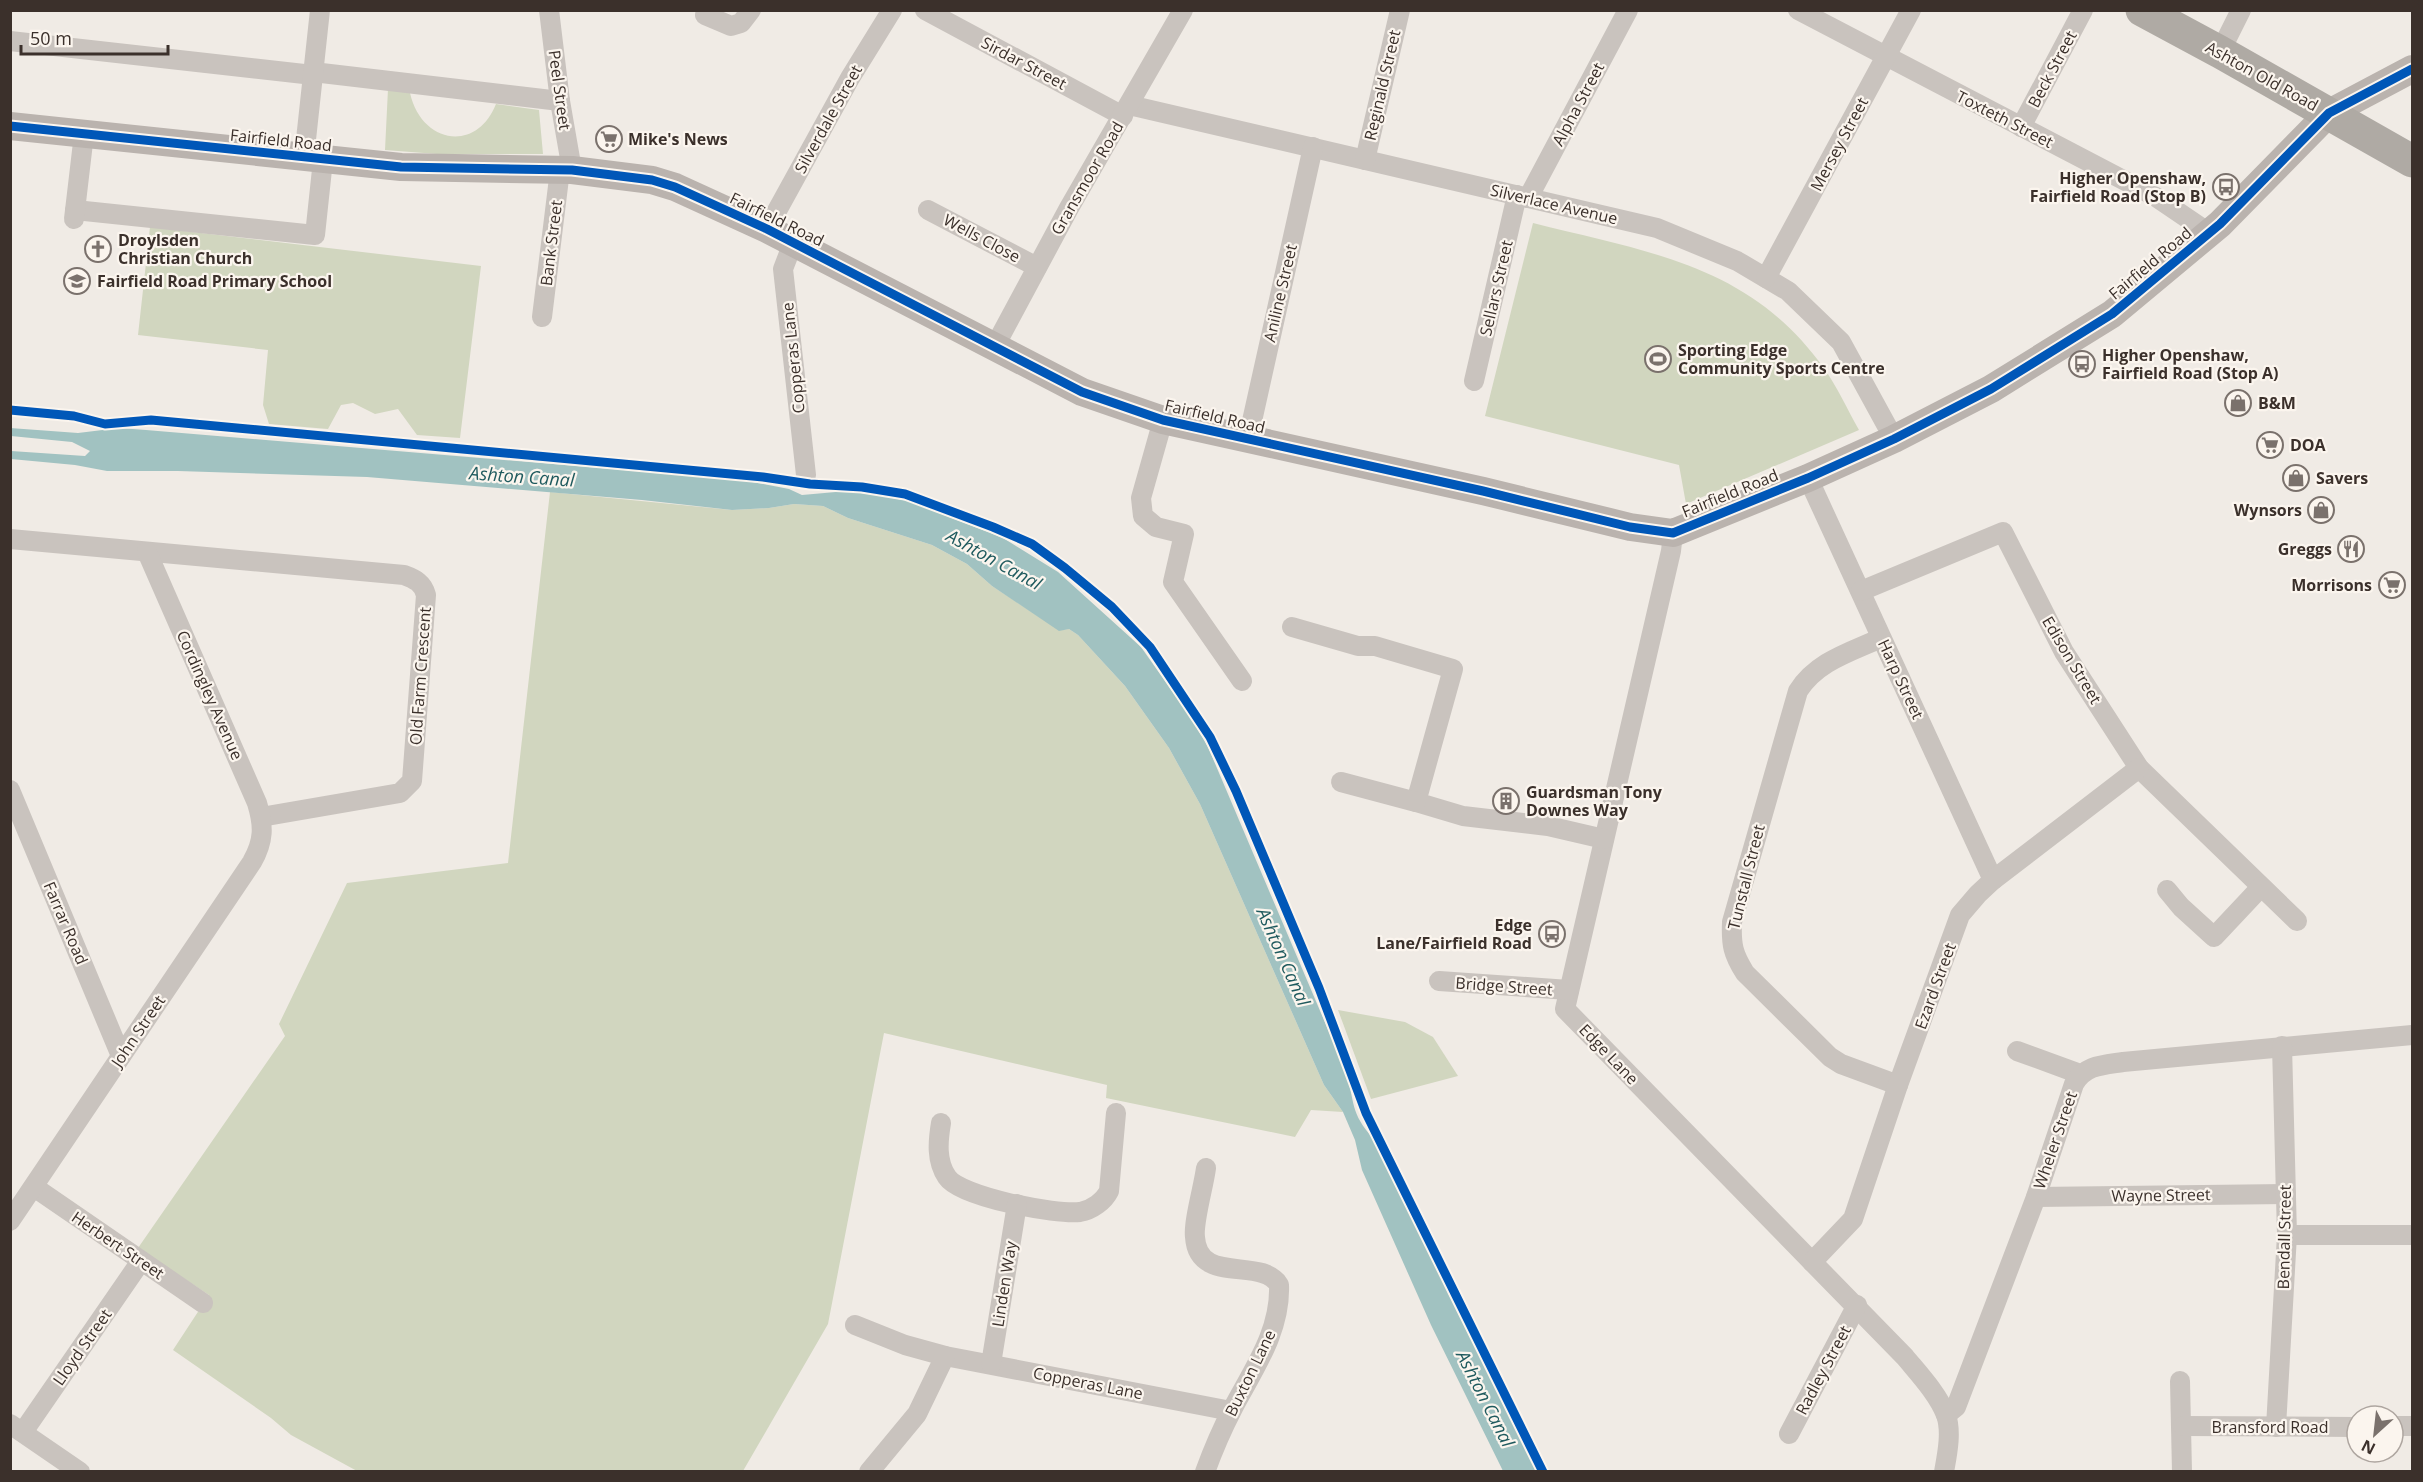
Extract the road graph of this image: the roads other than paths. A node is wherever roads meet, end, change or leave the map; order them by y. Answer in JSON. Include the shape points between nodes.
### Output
{"nodes":[{"id":1,"x":320,"y":10,"type":"edge"},
{"id":2,"x":549,"y":10,"type":"edge"},
{"id":3,"x":751,"y":10,"type":"edge"},
{"id":4,"x":892,"y":10,"type":"edge"},
{"id":5,"x":925,"y":10,"type":"edge"},
{"id":6,"x":1183,"y":10,"type":"edge"},
{"id":7,"x":1400,"y":10,"type":"edge"},
{"id":8,"x":1628,"y":10,"type":"edge"},
{"id":9,"x":1798,"y":10,"type":"edge"},
{"id":10,"x":1911,"y":10,"type":"edge"},
{"id":11,"x":2083,"y":10,"type":"edge"},
{"id":12,"x":2142,"y":10,"type":"edge"},
{"id":13,"x":2241,"y":10,"type":"edge"},
{"id":14,"x":705,"y":15,"type":"dead end"},
{"id":15,"x":10,"y":40,"type":"edge"},
{"id":16,"x":2220,"y":52,"type":"junction"},
{"id":17,"x":1886,"y":57,"type":"junction"},
{"id":18,"x":2412,"y":69,"type":"edge"},
{"id":19,"x":313,"y":73,"type":"junction"},
{"id":20,"x":560,"y":101,"type":"junction"},
{"id":21,"x":1126,"y":111,"type":"junction"},
{"id":22,"x":2329,"y":113,"type":"junction"},
{"id":23,"x":10,"y":126,"type":"edge"},
{"id":24,"x":2021,"y":128,"type":"junction"},
{"id":25,"x":84,"y":134,"type":"junction"},
{"id":26,"x":1314,"y":147,"type":"junction"},
{"id":27,"x":313,"y":159,"type":"junction"},
{"id":28,"x":1365,"y":160,"type":"junction"},
{"id":29,"x":2412,"y":161,"type":"edge"},
{"id":30,"x":566,"y":170,"type":"junction"},
{"id":31,"x":1523,"y":197,"type":"junction"},
{"id":32,"x":928,"y":210,"type":"dead end"},
{"id":33,"x":767,"y":229,"type":"junction"},
{"id":34,"x":2209,"y":233,"type":"junction"},
{"id":35,"x":793,"y":243,"type":"junction"},
{"id":36,"x":1037,"y":267,"type":"junction"},
{"id":37,"x":1766,"y":278,"type":"junction"},
{"id":38,"x":542,"y":317,"type":"dead end"},
{"id":39,"x":995,"y":346,"type":"junction"},
{"id":40,"x":1474,"y":381,"type":"dead end"},
{"id":41,"x":1163,"y":420,"type":"junction"},
{"id":42,"x":1248,"y":439,"type":"junction"},
{"id":43,"x":1894,"y":439,"type":"junction"},
{"id":44,"x":806,"y":475,"type":"dead end"},
{"id":45,"x":1808,"y":478,"type":"junction"},
{"id":46,"x":1673,"y":532,"type":"junction"},
{"id":47,"x":10,"y":539,"type":"edge"},
{"id":48,"x":147,"y":552,"type":"junction"},
{"id":49,"x":1861,"y":591,"type":"junction"},
{"id":50,"x":1292,"y":627,"type":"dead end"},
{"id":51,"x":1881,"y":638,"type":"junction"},
{"id":52,"x":1242,"y":681,"type":"dead end"},
{"id":53,"x":2139,"y":768,"type":"junction"},
{"id":54,"x":1341,"y":782,"type":"dead end"},
{"id":55,"x":10,"y":790,"type":"edge"},
{"id":56,"x":1416,"y":802,"type":"junction"},
{"id":57,"x":261,"y":817,"type":"junction"},
{"id":58,"x":1604,"y":839,"type":"junction"},
{"id":59,"x":262,"y":840,"type":"joint"},
{"id":60,"x":1993,"y":880,"type":"junction"},
{"id":61,"x":2261,"y":887,"type":"junction"},
{"id":62,"x":2167,"y":890,"type":"dead end"},
{"id":63,"x":2297,"y":921,"type":"dead end"},
{"id":64,"x":1439,"y":981,"type":"dead end"},
{"id":65,"x":1569,"y":990,"type":"junction"},
{"id":66,"x":2412,"y":1035,"type":"edge"},
{"id":67,"x":2282,"y":1046,"type":"junction"},
{"id":68,"x":2017,"y":1051,"type":"dead end"},
{"id":69,"x":121,"y":1056,"type":"junction"},
{"id":70,"x":2080,"y":1074,"type":"junction"},
{"id":71,"x":1898,"y":1085,"type":"junction"},
{"id":72,"x":1116,"y":1113,"type":"dead end"},
{"id":73,"x":941,"y":1123,"type":"dead end"},
{"id":74,"x":1206,"y":1168,"type":"dead end"},
{"id":75,"x":33,"y":1187,"type":"junction"},
{"id":76,"x":2286,"y":1194,"type":"junction"},
{"id":77,"x":2036,"y":1197,"type":"junction"},
{"id":78,"x":1017,"y":1204,"type":"junction"},
{"id":79,"x":10,"y":1221,"type":"edge"},
{"id":80,"x":2287,"y":1235,"type":"junction"},
{"id":81,"x":2412,"y":1235,"type":"edge"},
{"id":82,"x":141,"y":1261,"type":"junction"},
{"id":83,"x":1812,"y":1262,"type":"junction"},
{"id":84,"x":203,"y":1303,"type":"dead end"},
{"id":85,"x":1857,"y":1305,"type":"junction"},
{"id":86,"x":855,"y":1325,"type":"dead end"},
{"id":87,"x":945,"y":1356,"type":"junction"},
{"id":88,"x":991,"y":1364,"type":"junction"},
{"id":89,"x":2180,"y":1381,"type":"dead end"},
{"id":90,"x":1231,"y":1411,"type":"junction"},
{"id":91,"x":1946,"y":1415,"type":"junction"},
{"id":92,"x":2183,"y":1426,"type":"junction"},
{"id":93,"x":2276,"y":1427,"type":"junction"},
{"id":94,"x":2345,"y":1427,"type":"edge"},
{"id":95,"x":16,"y":1428,"type":"edge"},
{"id":96,"x":1789,"y":1434,"type":"dead end"},
{"id":97,"x":80,"y":1472,"type":"edge"},
{"id":98,"x":869,"y":1472,"type":"edge"},
{"id":99,"x":1205,"y":1472,"type":"edge"},
{"id":100,"x":1944,"y":1472,"type":"edge"},
{"id":101,"x":2182,"y":1472,"type":"edge"}],
"edges":[{"from":1,"to":19,"type":"street"},
{"from":2,"to":20,"type":"street","name":"Peel Street"},
{"from":3,"to":14,"type":"street","via":[[741,23],[731,26]]},
{"from":4,"to":33,"type":"street","name":"Silverdale Street"},
{"from":5,"to":21,"type":"street","name":"Sirdar Street"},
{"from":6,"to":21,"type":"street","name":"Gransmoor Road"},
{"from":7,"to":28,"type":"street","name":"Reginald Street"},
{"from":8,"to":31,"type":"street","name":"Alpha Street"},
{"from":9,"to":17,"type":"street","name":"Toxteth Street"},
{"from":10,"to":17,"type":"street","name":"Mersey Street"},
{"from":11,"to":24,"type":"street","name":"Beck Street"},
{"from":12,"to":16,"type":"highway","name":"Ashton Old Road"},
{"from":13,"to":16,"type":"street"},
{"from":15,"to":19,"type":"street"},
{"from":16,"to":22,"type":"highway","name":"Ashton Old Road"},
{"from":17,"to":24,"type":"street","name":"Toxteth Street"},
{"from":17,"to":37,"type":"street","name":"Mersey Street"},
{"from":18,"to":22,"type":"street","name":"Fairfield Road"},
{"from":19,"to":20,"type":"street"},
{"from":19,"to":27,"type":"street"},
{"from":20,"to":30,"type":"street","name":"Peel Street"},
{"from":21,"to":26,"type":"street","name":"Silverlace Avenue"},
{"from":21,"to":36,"type":"street","name":"Gransmoor Road"},
{"from":22,"to":29,"type":"highway","name":"Ashton Old Road"},
{"from":22,"to":34,"type":"street","name":"Fairfield Road"},
{"from":23,"to":25,"type":"street","name":"Fairfield Road"},
{"from":24,"to":34,"type":"street","name":"Toxteth Street","via":[[2156,197]]},
{"from":25,"to":27,"type":"street","name":"Fairfield Road"},
{"from":25,"to":27,"type":"street","via":[[75,214],[315,235]]},
{"from":26,"to":28,"type":"street","name":"Silverlace Avenue"},
{"from":26,"to":42,"type":"street","name":"Aniline Street"},
{"from":27,"to":30,"type":"street","name":"Fairfield Road","via":[[432,169]]},
{"from":28,"to":31,"type":"street","name":"Silverlace Avenue"},
{"from":30,"to":33,"type":"street","name":"Fairfield Road","via":[[652,180]]},
{"from":30,"to":38,"type":"street","name":"Bank Street"},
{"from":31,"to":37,"type":"street","name":"Silverlace Avenue","via":[[1658,228],[1737,261]]},
{"from":31,"to":40,"type":"street","name":"Sellars Street"},
{"from":32,"to":36,"type":"street","name":"Wells Close"},
{"from":33,"to":35,"type":"street","name":"Fairfield Road"},
{"from":34,"to":43,"type":"street","name":"Fairfield Road","via":[[2112,314],[1991,389]]},
{"from":35,"to":39,"type":"street","name":"Fairfield Road"},
{"from":35,"to":44,"type":"street","name":"Copperas Lane","via":[[783,268]]},
{"from":36,"to":39,"type":"street","name":"Gransmoor Road"},
{"from":37,"to":43,"type":"street","name":"Silverlace Avenue","via":[[1788,291],[1841,342]]},
{"from":39,"to":41,"type":"street","name":"Fairfield Road","via":[[1082,392]]},
{"from":41,"to":42,"type":"street","name":"Fairfield Road"},
{"from":41,"to":52,"type":"street","via":[[1141,498],[1143,516],[1156,527],[1184,534],[1173,582]]},
{"from":42,"to":46,"type":"street","name":"Fairfield Road","via":[[1630,527]]},
{"from":43,"to":45,"type":"street","name":"Fairfield Road"},
{"from":45,"to":46,"type":"street","name":"Fairfield Road"},
{"from":45,"to":49,"type":"street","name":"Harp Street"},
{"from":46,"to":58,"type":"street","name":"Edge Lane"},
{"from":47,"to":48,"type":"street"},
{"from":48,"to":57,"type":"street","name":"Cordingley Avenue"},
{"from":48,"to":57,"type":"street","name":"Old Farm Crescent","via":[[404,575],[424,587],[412,782],[399,793]]},
{"from":49,"to":51,"type":"street","name":"Harp Street"},
{"from":49,"to":53,"type":"street","name":"Edison Street","via":[[2003,532],[2064,652]]},
{"from":50,"to":56,"type":"street","via":[[1453,669]]},
{"from":51,"to":60,"type":"street","name":"Harp Street"},
{"from":51,"to":71,"type":"street","name":"Tunstall Street","via":[[1822,664],[1798,691],[1732,922],[1731,945],[1746,973],[1821,1050],[1841,1064]]},
{"from":53,"to":60,"type":"street","name":"Ezard Street"},
{"from":53,"to":61,"type":"street","name":"Edison Street"},
{"from":54,"to":56,"type":"street"},
{"from":55,"to":69,"type":"street","name":"Farrar Road"},
{"from":56,"to":58,"type":"street","via":[[1462,816],[1548,826]]},
{"from":57,"to":59,"type":"street","name":"Cordingley Avenue"},
{"from":58,"to":65,"type":"street","name":"Edge Lane"},
{"from":59,"to":69,"type":"street","name":"John Street","via":[[252,862]]},
{"from":60,"to":71,"type":"street","name":"Ezard Street","via":[[1960,915]]},
{"from":61,"to":62,"type":"street","via":[[2214,938]]},
{"from":61,"to":63,"type":"street","name":"Edison Street"},
{"from":64,"to":65,"type":"street","name":"Bridge Street"},
{"from":65,"to":83,"type":"street","name":"Edge Lane","via":[[1565,1008]]},
{"from":66,"to":67,"type":"street","name":"Wheler Street"},
{"from":67,"to":70,"type":"street","name":"Wheler Street","via":[[2093,1066]]},
{"from":67,"to":76,"type":"street","name":"Bendall Street"},
{"from":68,"to":70,"type":"street"},
{"from":69,"to":75,"type":"street","name":"John Street"},
{"from":70,"to":77,"type":"street","name":"Wheler Street"},
{"from":71,"to":83,"type":"street","name":"Ezard Street","via":[[1853,1219]]},
{"from":72,"to":78,"type":"street","via":[[1111,1182],[1105,1198],[1082,1212]]},
{"from":73,"to":78,"type":"street","via":[[938,1149],[947,1177],[965,1191]]},
{"from":74,"to":90,"type":"street","name":"Buxton Lane","via":[[1194,1236],[1198,1250],[1206,1261],[1230,1270],[1269,1275],[1279,1285],[1275,1321],[1265,1349]]},
{"from":75,"to":79,"type":"street","name":"John Street"},
{"from":75,"to":82,"type":"street","name":"Herbert Street"},
{"from":76,"to":77,"type":"street","name":"Wayne Street"},
{"from":76,"to":80,"type":"street","name":"Bendall Street"},
{"from":77,"to":91,"type":"street","name":"Wheler Street","via":[[1956,1407]]},
{"from":78,"to":88,"type":"street","name":"Linden Way"},
{"from":80,"to":81,"type":"street"},
{"from":80,"to":93,"type":"street","name":"Bendall Street"},
{"from":82,"to":84,"type":"street","name":"Herbert Street"},
{"from":82,"to":95,"type":"street","name":"Lloyd Street"},
{"from":83,"to":85,"type":"street","name":"Edge Lane"},
{"from":85,"to":91,"type":"street","name":"Edge Lane","via":[[1905,1357]]},
{"from":85,"to":96,"type":"street","name":"Radley Street"},
{"from":86,"to":87,"type":"street","name":"Copperas Lane"},
{"from":87,"to":88,"type":"street","name":"Copperas Lane"},
{"from":87,"to":98,"type":"street","via":[[917,1414]]},
{"from":88,"to":90,"type":"street","name":"Copperas Lane"},
{"from":89,"to":92,"type":"street"},
{"from":90,"to":99,"type":"street","name":"Buxton Lane"},
{"from":91,"to":100,"type":"street"},
{"from":92,"to":93,"type":"street","name":"Bransford Road"},
{"from":92,"to":101,"type":"street"},
{"from":93,"to":94,"type":"street","name":"Bransford Road"},
{"from":95,"to":97,"type":"street"}]}
